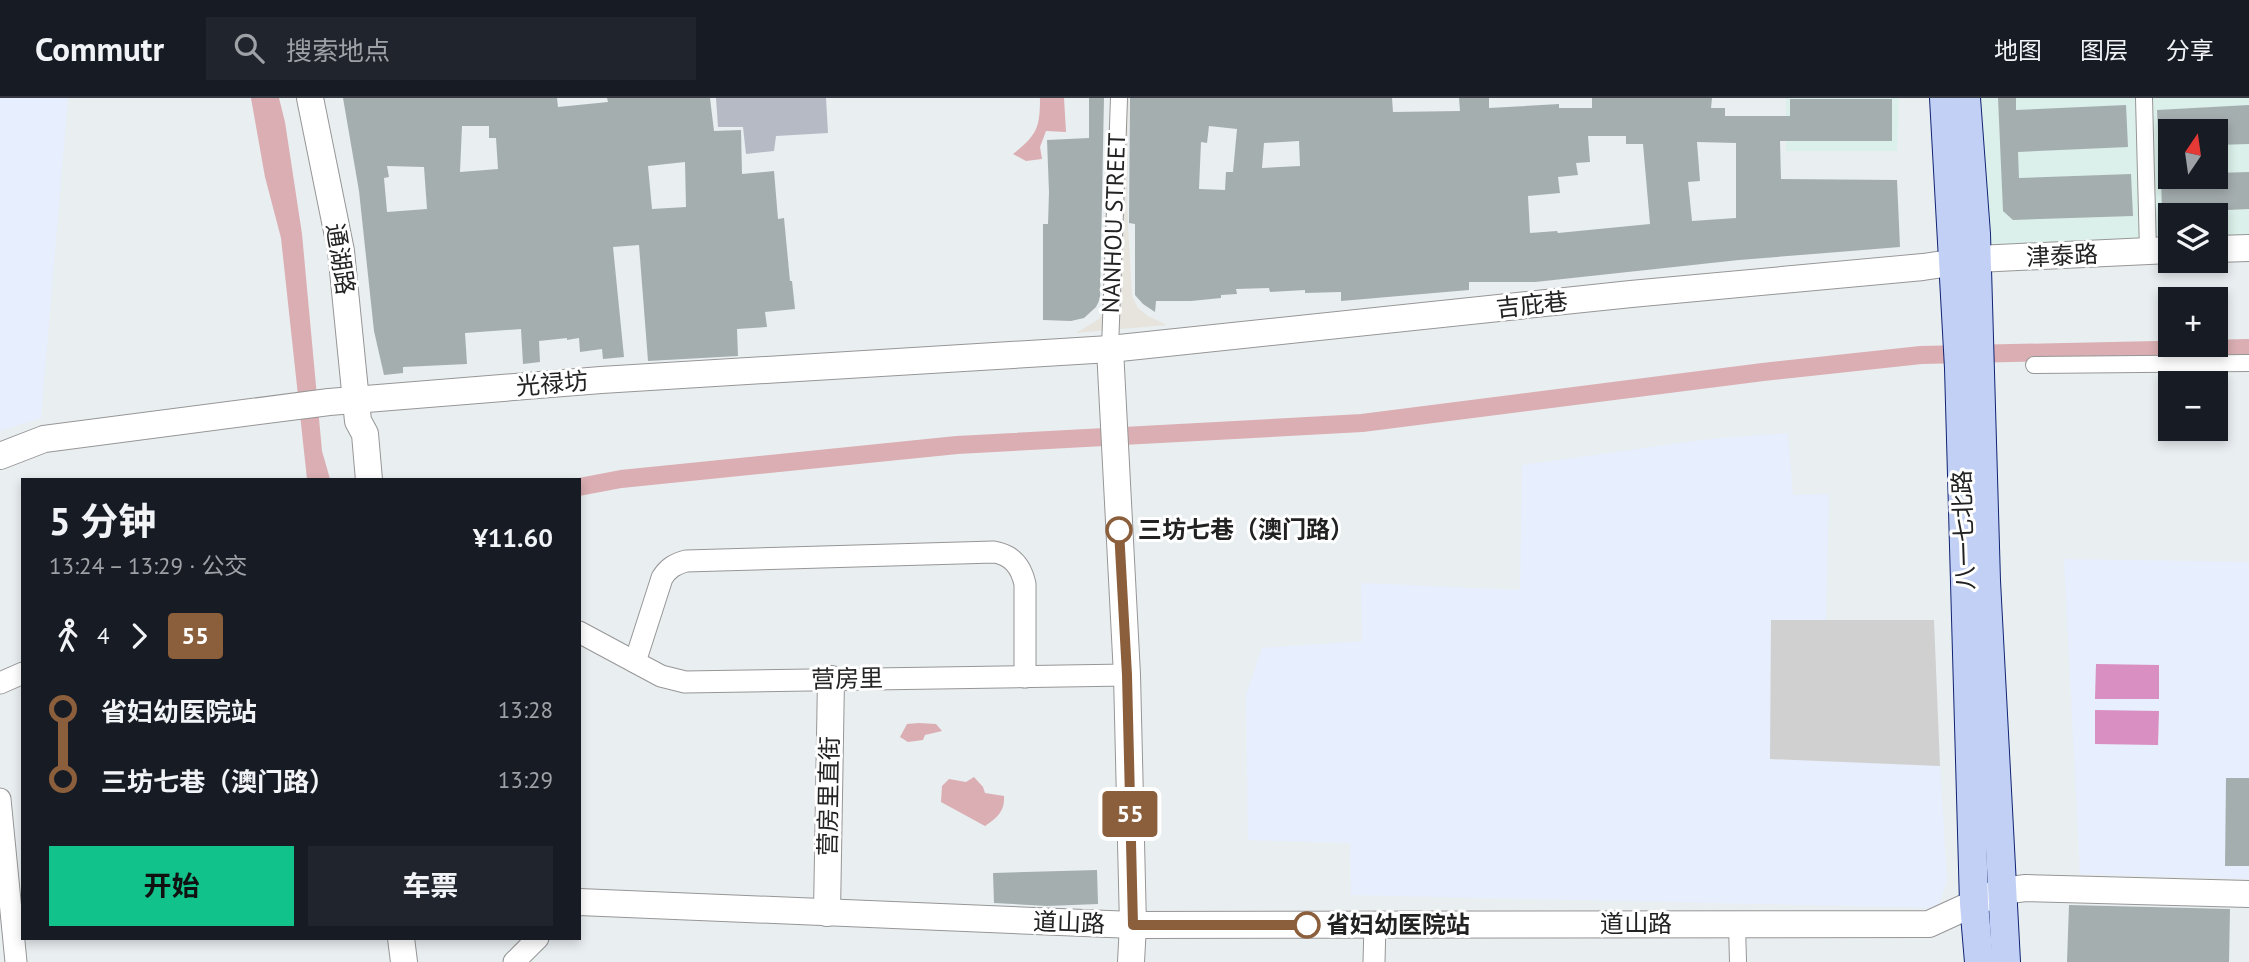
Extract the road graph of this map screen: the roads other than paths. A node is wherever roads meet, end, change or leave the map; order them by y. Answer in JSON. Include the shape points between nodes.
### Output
{"nodes":[{"id":1,"x":310,"y":98,"type":"edge"},
{"id":2,"x":1119,"y":98,"type":"edge"},
{"id":3,"x":1944,"y":98,"type":"edge"},
{"id":4,"x":1966,"y":98,"type":"edge"},
{"id":5,"x":2144,"y":98,"type":"edge"},
{"id":6,"x":2158,"y":240,"type":"edge"},
{"id":7,"x":2249,"y":248,"type":"edge"},
{"id":8,"x":2228,"y":249,"type":"edge"},
{"id":9,"x":2158,"y":250,"type":"edge"},
{"id":10,"x":1965,"y":261,"type":"junction"},
{"id":11,"x":1110,"y":349,"type":"junction"},
{"id":12,"x":2249,"y":363,"type":"edge"},
{"id":13,"x":2034,"y":365,"type":"dead end"},
{"id":14,"x":1970,"y":389,"type":"junction"},
{"id":15,"x":358,"y":410,"type":"junction"},
{"id":16,"x":0,"y":456,"type":"edge"},
{"id":17,"x":355,"y":478,"type":"edge"},
{"id":18,"x":369,"y":478,"type":"edge"},
{"id":19,"x":581,"y":633,"type":"edge"},
{"id":20,"x":635,"y":662,"type":"junction"},
{"id":21,"x":21,"y":674,"type":"edge"},
{"id":22,"x":1127,"y":675,"type":"junction"},
{"id":23,"x":1025,"y":677,"type":"junction"},
{"id":24,"x":831,"y":679,"type":"junction"},
{"id":25,"x":0,"y":683,"type":"edge"},
{"id":26,"x":0,"y":799,"type":"edge"},
{"id":27,"x":2001,"y":891,"type":"junction"},
{"id":28,"x":2249,"y":894,"type":"edge"},
{"id":29,"x":1974,"y":903,"type":"junction"},
{"id":30,"x":584,"y":905,"type":"edge"},
{"id":31,"x":827,"y":913,"type":"junction"},
{"id":32,"x":1737,"y":924,"type":"junction"},
{"id":33,"x":1133,"y":925,"type":"junction"},
{"id":34,"x":1375,"y":925,"type":"junction"},
{"id":35,"x":401,"y":940,"type":"edge"},
{"id":36,"x":536,"y":940,"type":"edge"},
{"id":37,"x":16,"y":962,"type":"edge"},
{"id":38,"x":404,"y":962,"type":"edge"},
{"id":39,"x":513,"y":962,"type":"edge"},
{"id":40,"x":1131,"y":962,"type":"edge"},
{"id":41,"x":1374,"y":962,"type":"edge"},
{"id":42,"x":1738,"y":962,"type":"edge"},
{"id":43,"x":1979,"y":962,"type":"edge"},
{"id":44,"x":2006,"y":962,"type":"edge"}],
"edges":[{"from":1,"to":15,"type":"street","name":"通湖路","via":[[341,251]]},
{"from":2,"to":11,"type":"street","name":"NANHOU STREET"},
{"from":3,"to":10,"type":"main road","name":"八一七北路"},
{"from":4,"to":10,"type":"main road","name":"八一七北路"},
{"from":5,"to":6,"type":"street"},
{"from":7,"to":8,"type":"street"},
{"from":9,"to":10,"type":"street","name":"津泰路"},
{"from":10,"to":11,"type":"street","name":"吉庇巷"},
{"from":10,"to":14,"type":"main road","name":"八一七北路"},
{"from":11,"to":15,"type":"street","name":"光禄坊","via":[[601,380]]},
{"from":11,"to":22,"type":"street"},
{"from":12,"to":13,"type":"street"},
{"from":14,"to":27,"type":"main road","via":[[1986,581]]},
{"from":14,"to":29,"type":"main road","name":"八一七北路"},
{"from":15,"to":16,"type":"street","name":"光禄坊","via":[[307,405],[44,439]]},
{"from":15,"to":17,"type":"street","name":"通湖路","via":[[352,432]]},
{"from":15,"to":18,"type":"street","name":"通湖路"},
{"from":19,"to":20,"type":"street","name":"营房里"},
{"from":20,"to":23,"type":"street","via":[[662,578],[676,564],[994,552],[1012,559],[1023,575]]},
{"from":20,"to":24,"type":"street","name":"营房里","via":[[685,682]]},
{"from":21,"to":25,"type":"street"},
{"from":22,"to":23,"type":"street","name":"营房里"},
{"from":22,"to":33,"type":"street"},
{"from":23,"to":24,"type":"street","name":"营房里"},
{"from":24,"to":31,"type":"street","name":"营房里直街"},
{"from":26,"to":37,"type":"street"},
{"from":27,"to":28,"type":"street","name":"道山路"},
{"from":27,"to":29,"type":"street","name":"道山路"},
{"from":27,"to":44,"type":"main road"},
{"from":29,"to":32,"type":"street","name":"道山路","via":[[1929,924]]},
{"from":29,"to":43,"type":"main road","name":"八一七北路"},
{"from":30,"to":31,"type":"street","name":"道山路"},
{"from":31,"to":33,"type":"street","name":"道山路"},
{"from":32,"to":34,"type":"street","name":"道山路"},
{"from":32,"to":42,"type":"street"},
{"from":33,"to":34,"type":"street","name":"道山路"},
{"from":33,"to":40,"type":"street"},
{"from":34,"to":41,"type":"street"},
{"from":35,"to":38,"type":"street"},
{"from":36,"to":39,"type":"street"}]}
